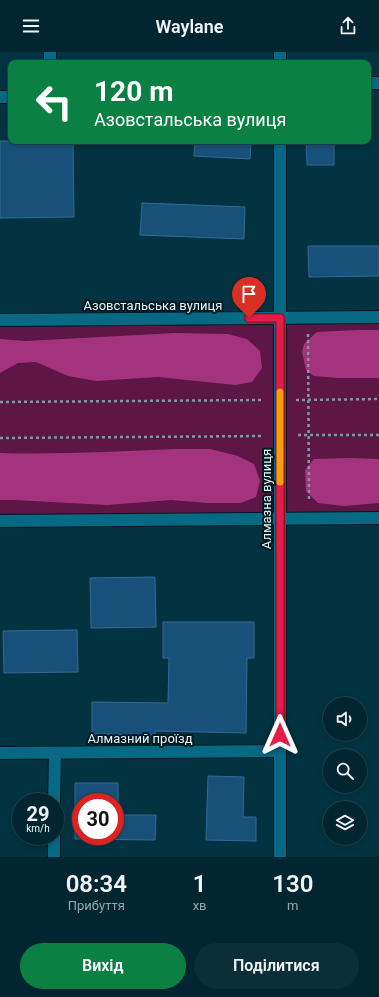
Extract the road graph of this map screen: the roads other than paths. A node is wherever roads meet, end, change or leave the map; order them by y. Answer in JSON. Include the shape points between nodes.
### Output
{"nodes":[{"id":1,"x":280,"y":144,"type":"edge"},
{"id":2,"x":379,"y":317,"type":"edge"},
{"id":3,"x":280,"y":318,"type":"junction"},
{"id":4,"x":0,"y":320,"type":"edge"},
{"id":5,"x":379,"y":518,"type":"edge"},
{"id":6,"x":280,"y":519,"type":"junction"},
{"id":7,"x":0,"y":520,"type":"edge"},
{"id":8,"x":280,"y":751,"type":"junction"},
{"id":9,"x":55,"y":752,"type":"junction"},
{"id":10,"x":0,"y":753,"type":"edge"},
{"id":11,"x":54,"y":793,"type":"edge"},
{"id":12,"x":54,"y":845,"type":"edge"},
{"id":13,"x":54,"y":857,"type":"edge"},
{"id":14,"x":280,"y":857,"type":"edge"}],
"edges":[{"from":1,"to":3,"type":"street","name":"Алмазна вулиця"},
{"from":2,"to":3,"type":"street","name":"Азовстальська вулиця"},
{"from":3,"to":4,"type":"street","name":"Азовстальська вулиця"},
{"from":3,"to":6,"type":"street","name":"Алмазна вулиця"},
{"from":5,"to":6,"type":"street"},
{"from":6,"to":7,"type":"street"},
{"from":6,"to":8,"type":"street","name":"Алмазна вулиця"},
{"from":8,"to":9,"type":"street","name":"Алмазний проїзд"},
{"from":8,"to":14,"type":"street","name":"Алмазна вулиця"},
{"from":9,"to":10,"type":"street","name":"Алмазний проїзд"},
{"from":9,"to":11,"type":"street"},
{"from":12,"to":13,"type":"street"}]}
